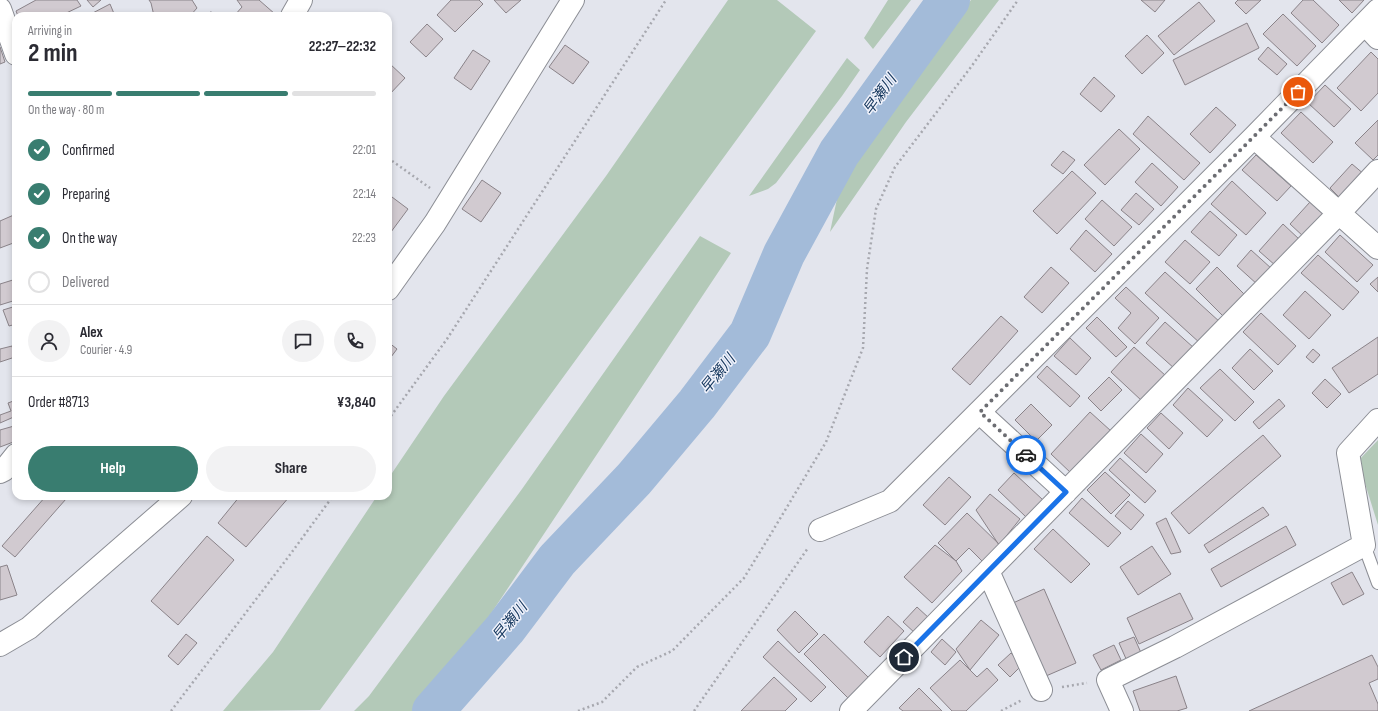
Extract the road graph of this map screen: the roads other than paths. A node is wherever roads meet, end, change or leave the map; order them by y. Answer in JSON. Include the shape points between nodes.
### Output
{"nodes":[{"id":1,"x":301,"y":0,"type":"edge"},
{"id":2,"x":573,"y":0,"type":"edge"},
{"id":3,"x":0,"y":9,"type":"edge"},
{"id":4,"x":294,"y":12,"type":"edge"},
{"id":5,"x":1374,"y":24,"type":"edge"},
{"id":6,"x":12,"y":43,"type":"edge"},
{"id":7,"x":1254,"y":137,"type":"junction"},
{"id":8,"x":1378,"y":171,"type":"edge"},
{"id":9,"x":1339,"y":213,"type":"junction"},
{"id":10,"x":1378,"y":248,"type":"edge"},
{"id":11,"x":392,"y":283,"type":"edge"},
{"id":12,"x":980,"y":412,"type":"junction"},
{"id":13,"x":1378,"y":420,"type":"edge"},
{"id":14,"x":12,"y":459,"type":"edge"},
{"id":15,"x":0,"y":472,"type":"edge"},
{"id":16,"x":1066,"y":492,"type":"junction"},
{"id":17,"x":177,"y":500,"type":"edge"},
{"id":18,"x":820,"y":530,"type":"road end"},
{"id":19,"x":1364,"y":545,"type":"junction"},
{"id":20,"x":988,"y":571,"type":"junction"},
{"id":21,"x":1378,"y":583,"type":"edge"},
{"id":22,"x":0,"y":645,"type":"edge"},
{"id":23,"x":1041,"y":690,"type":"dead end"},
{"id":24,"x":851,"y":711,"type":"edge"},
{"id":25,"x":1122,"y":711,"type":"edge"}],
"edges":[{"from":1,"to":4,"type":"street"},
{"from":2,"to":11,"type":"street","via":[[435,223]]},
{"from":3,"to":6,"type":"street"},
{"from":5,"to":7,"type":"street"},
{"from":7,"to":9,"type":"street"},
{"from":7,"to":12,"type":"street"},
{"from":8,"to":9,"type":"street"},
{"from":9,"to":10,"type":"street"},
{"from":9,"to":16,"type":"street"},
{"from":12,"to":16,"type":"street"},
{"from":12,"to":18,"type":"street","via":[[890,501]]},
{"from":13,"to":19,"type":"street","via":[[1348,453]]},
{"from":14,"to":15,"type":"street"},
{"from":16,"to":20,"type":"street"},
{"from":17,"to":22,"type":"street","via":[[29,628]]},
{"from":19,"to":21,"type":"lane"},
{"from":19,"to":25,"type":"street","via":[[1175,647],[1108,680]]},
{"from":20,"to":23,"type":"street"},
{"from":20,"to":24,"type":"street"}]}
